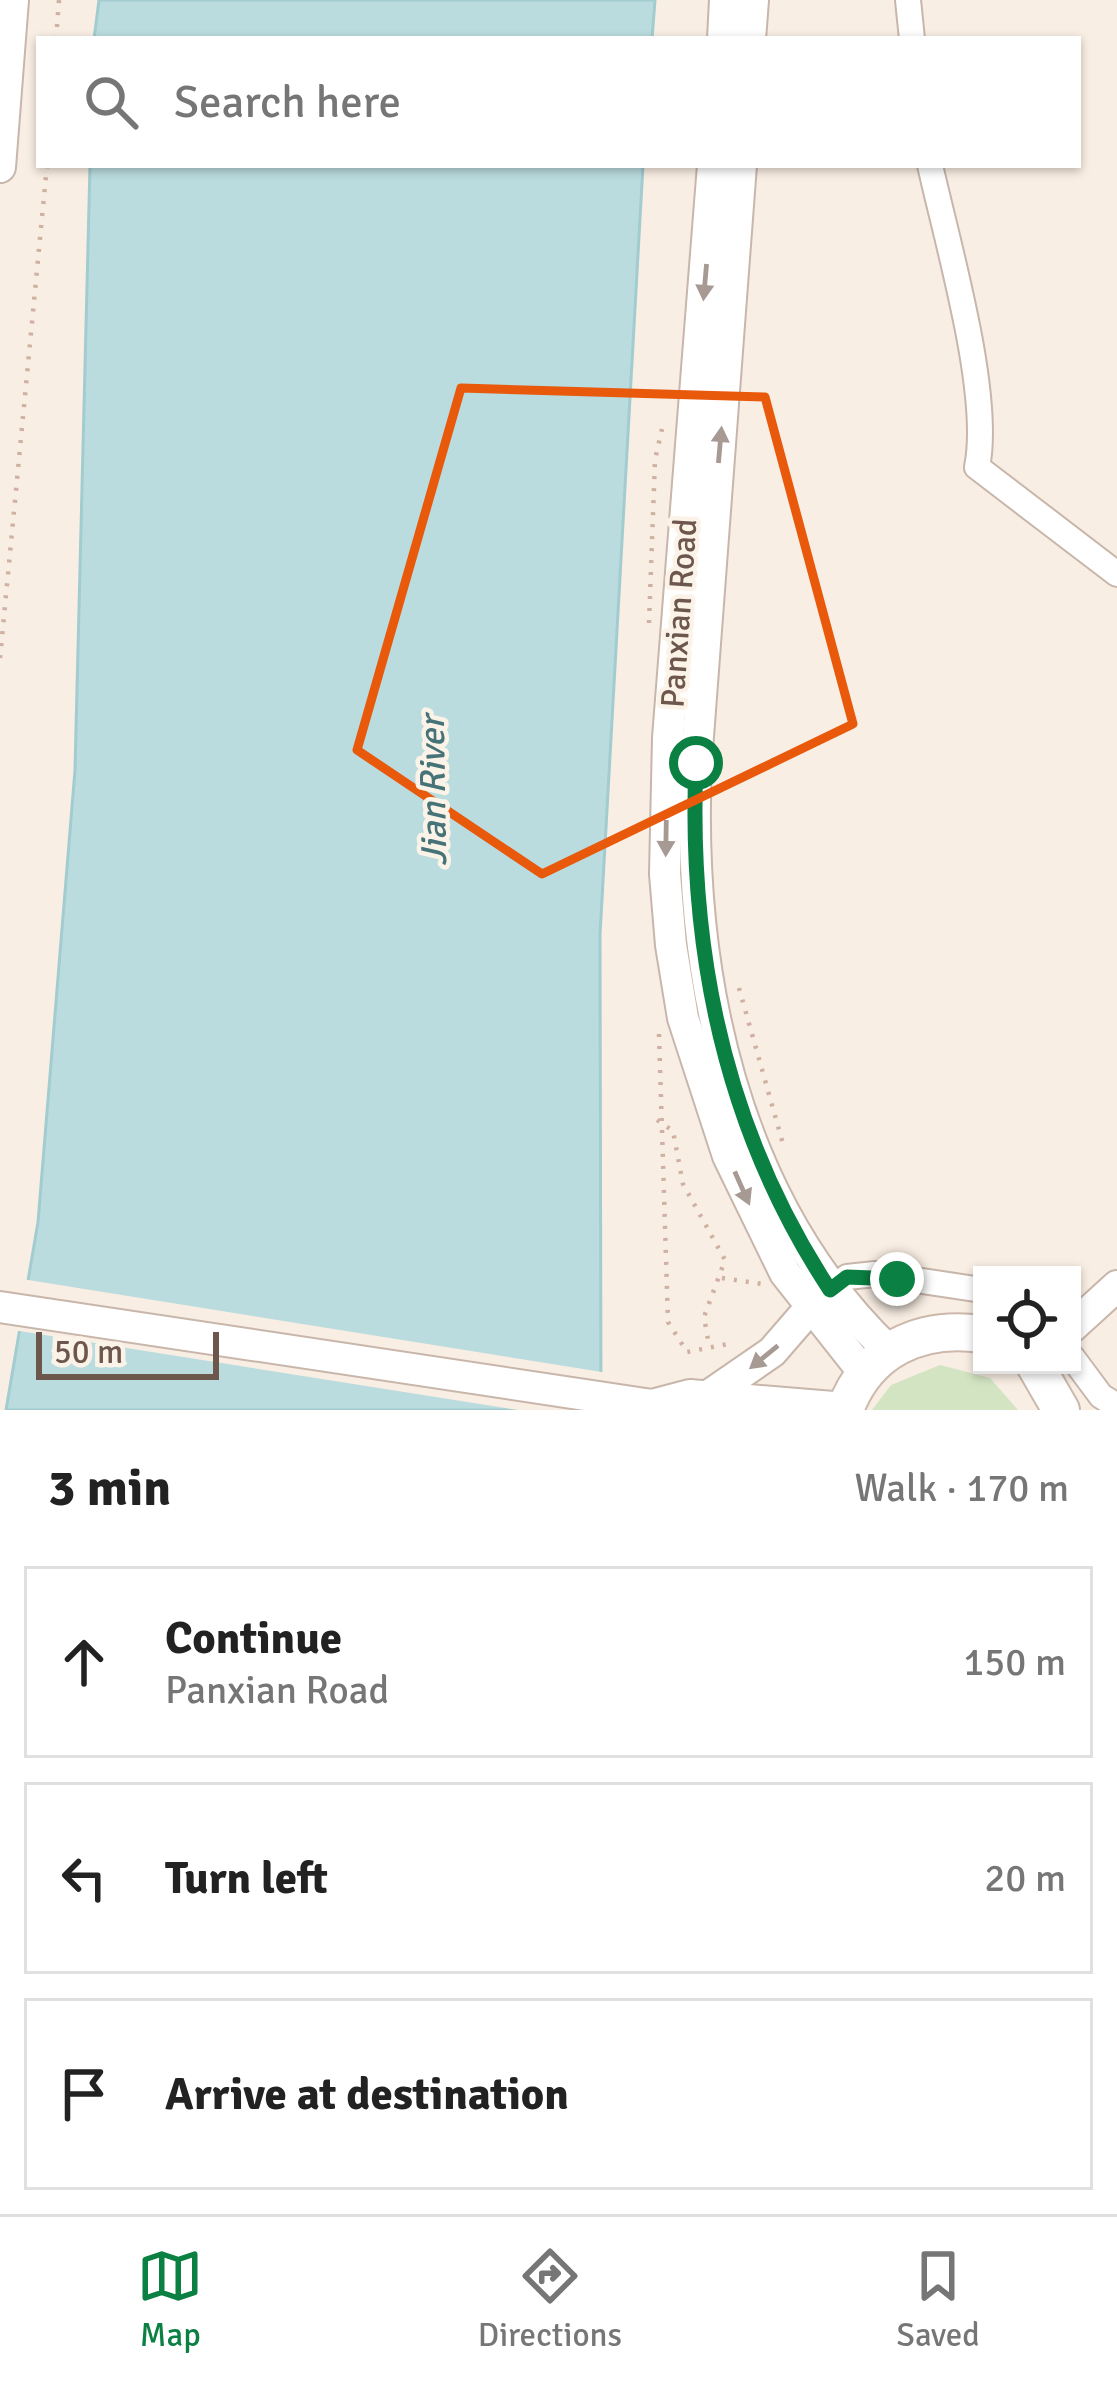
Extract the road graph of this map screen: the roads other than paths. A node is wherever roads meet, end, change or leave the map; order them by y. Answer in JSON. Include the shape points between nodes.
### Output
{"nodes":[{"id":1,"x":13,"y":0,"type":"edge"},
{"id":2,"x":725,"y":0,"type":"edge"},
{"id":3,"x":753,"y":0,"type":"edge"},
{"id":4,"x":908,"y":0,"type":"edge"},
{"id":5,"x":723,"y":36,"type":"edge"},
{"id":6,"x":750,"y":36,"type":"edge"},
{"id":7,"x":912,"y":36,"type":"edge"},
{"id":8,"x":0,"y":167,"type":"edge"},
{"id":9,"x":713,"y":168,"type":"edge"},
{"id":10,"x":741,"y":168,"type":"edge"},
{"id":11,"x":931,"y":168,"type":"edge"},
{"id":12,"x":1117,"y":574,"type":"edge"},
{"id":13,"x":1117,"y":1286,"type":"edge"},
{"id":14,"x":973,"y":1289,"type":"edge"},
{"id":15,"x":821,"y":1299,"type":"junction"},
{"id":16,"x":0,"y":1306,"type":"edge"},
{"id":17,"x":1081,"y":1320,"type":"edge"},
{"id":18,"x":973,"y":1333,"type":"edge"},
{"id":19,"x":876,"y":1361,"type":"junction"},
{"id":20,"x":1081,"y":1369,"type":"edge"},
{"id":21,"x":1041,"y":1374,"type":"edge"},
{"id":22,"x":707,"y":1396,"type":"junction"},
{"id":23,"x":1117,"y":1406,"type":"edge"},
{"id":24,"x":655,"y":1408,"type":"edge"},
{"id":25,"x":845,"y":1409,"type":"edge"},
{"id":26,"x":1061,"y":1409,"type":"edge"}],
"edges":[{"from":1,"to":8,"type":"street"},
{"from":2,"to":5,"type":"street"},
{"from":3,"to":6,"type":"street"},
{"from":4,"to":7,"type":"street"},
{"from":9,"to":15,"type":"street","name":"Panxian Road","one_way":true,"via":[[668,738],[670,945],[683,1018],[728,1156],[762,1231]]},
{"from":15,"to":10,"type":"street","name":"Panxian Road","one_way":true,"via":[[734,1093],[697,926],[696,763]]},
{"from":11,"to":12,"type":"street","via":[[963,310],[980,428],[977,467]]},
{"from":13,"to":17,"type":"street"},
{"from":14,"to":15,"type":"street","via":[[875,1274],[847,1277]]},
{"from":15,"to":19,"type":"street","name":"Panxian Road"},
{"from":15,"to":22,"type":"street","one_way":true,"via":[[772,1352]]},
{"from":16,"to":24,"type":"street"},
{"from":18,"to":19,"type":"main road","via":[[917,1336]]},
{"from":19,"to":25,"type":"main road"},
{"from":20,"to":23,"type":"street"},
{"from":21,"to":26,"type":"main road"},
{"from":22,"to":24,"type":"street"},
{"from":22,"to":25,"type":"street"}]}
